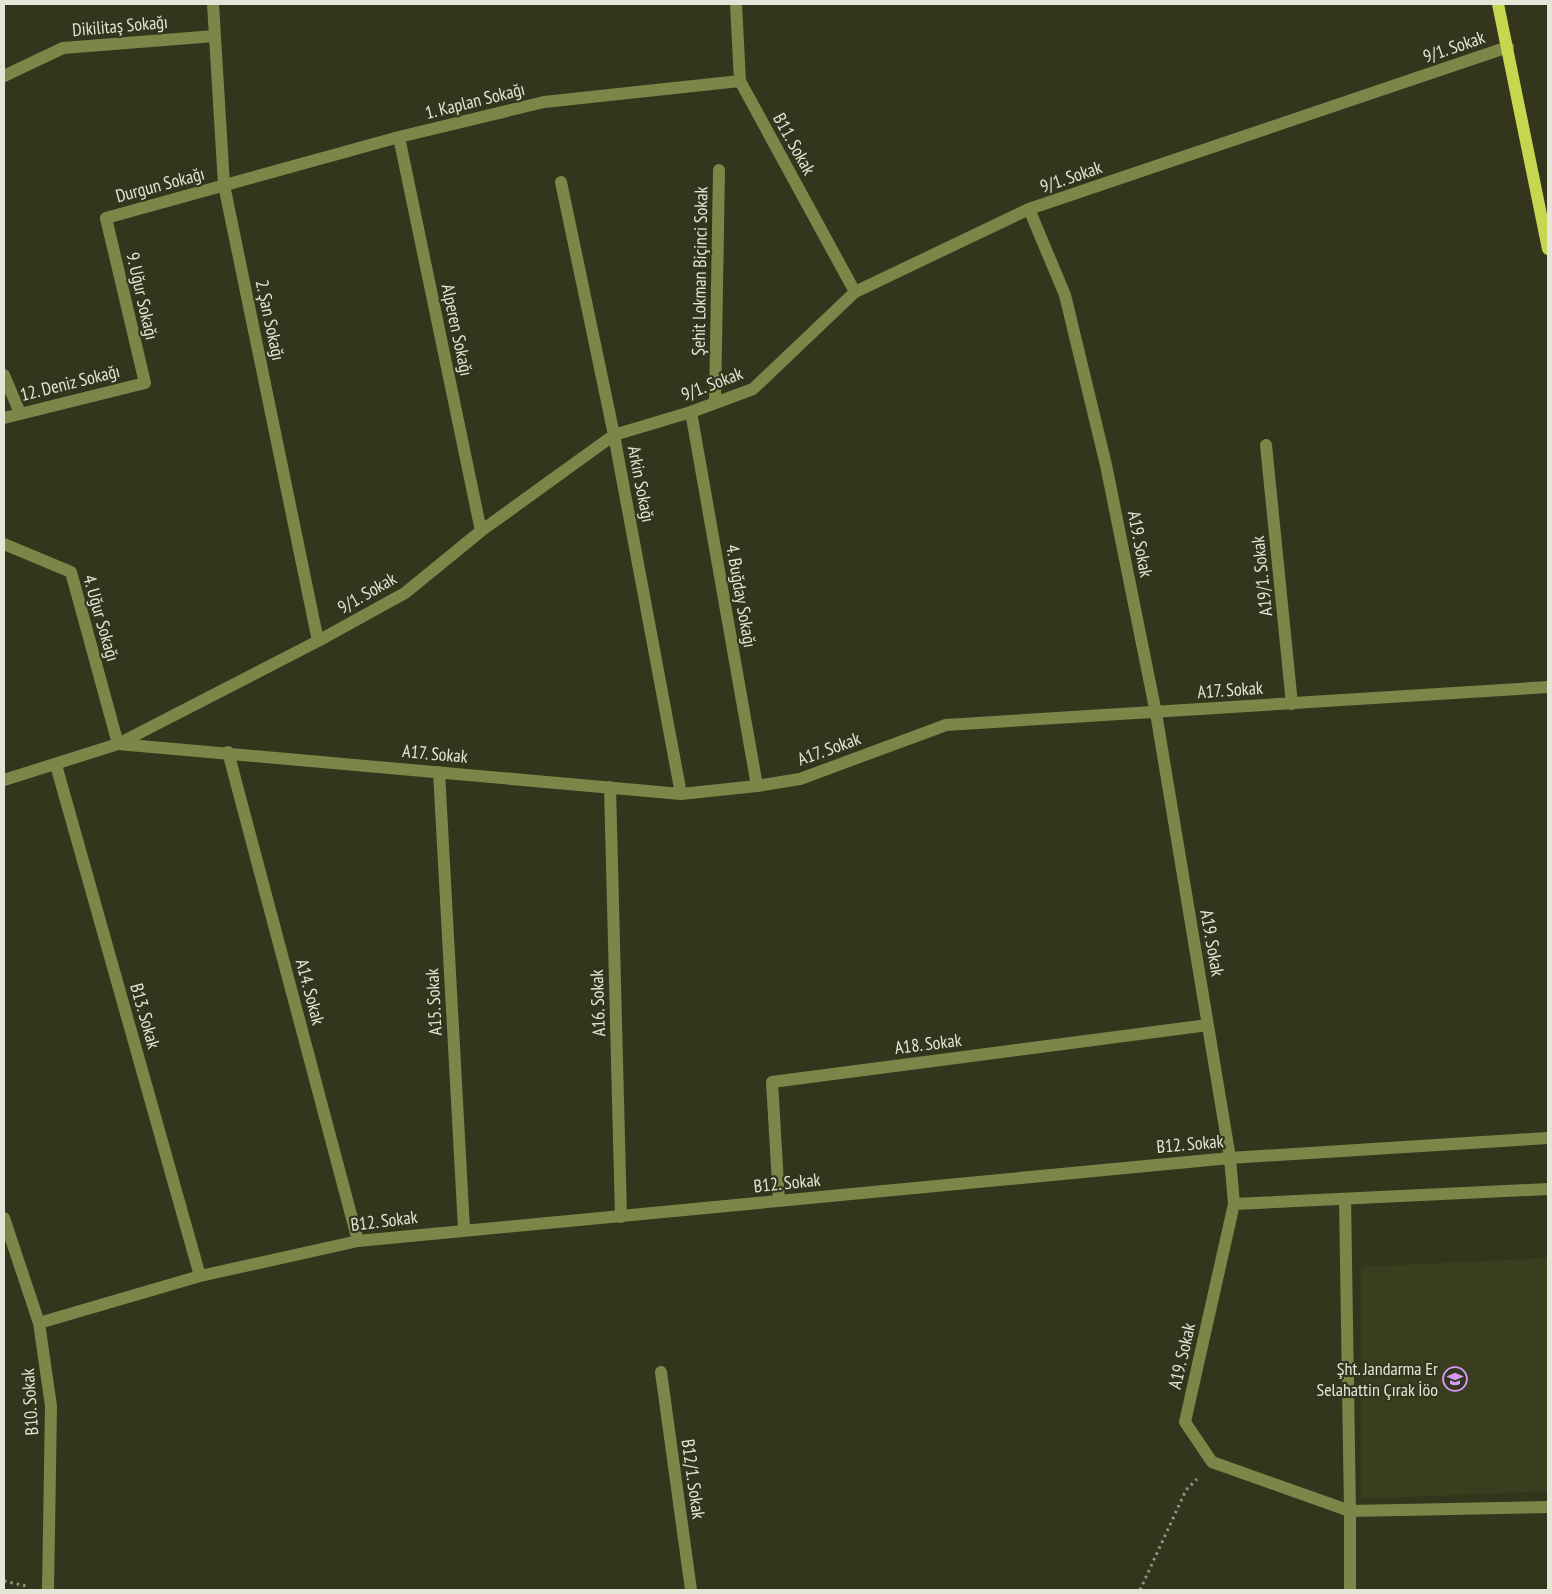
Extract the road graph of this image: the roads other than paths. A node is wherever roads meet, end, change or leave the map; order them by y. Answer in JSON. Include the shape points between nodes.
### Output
{"nodes":[{"id":1,"x":212,"y":4,"type":"edge"},
{"id":2,"x":736,"y":4,"type":"edge"},
{"id":3,"x":1498,"y":4,"type":"edge"},
{"id":4,"x":215,"y":36,"type":"junction"},
{"id":5,"x":1508,"y":47,"type":"junction"},
{"id":6,"x":4,"y":76,"type":"edge"},
{"id":7,"x":740,"y":81,"type":"junction"},
{"id":8,"x":399,"y":137,"type":"junction"},
{"id":9,"x":719,"y":170,"type":"dead end"},
{"id":10,"x":561,"y":182,"type":"dead end"},
{"id":11,"x":224,"y":185,"type":"junction"},
{"id":12,"x":1029,"y":209,"type":"junction"},
{"id":13,"x":106,"y":218,"type":"joint"},
{"id":14,"x":1548,"y":249,"type":"edge"},
{"id":15,"x":855,"y":292,"type":"junction"},
{"id":16,"x":4,"y":375,"type":"edge"},
{"id":17,"x":145,"y":383,"type":"joint"},
{"id":18,"x":715,"y":403,"type":"junction"},
{"id":19,"x":691,"y":412,"type":"junction"},
{"id":20,"x":20,"y":413,"type":"junction"},
{"id":21,"x":4,"y":418,"type":"edge"},
{"id":22,"x":614,"y":435,"type":"junction"},
{"id":23,"x":1266,"y":445,"type":"dead end"},
{"id":24,"x":481,"y":531,"type":"junction"},
{"id":25,"x":4,"y":544,"type":"edge"},
{"id":26,"x":318,"y":641,"type":"junction"},
{"id":27,"x":1548,"y":687,"type":"edge"},
{"id":28,"x":1292,"y":704,"type":"junction"},
{"id":29,"x":1156,"y":713,"type":"junction"},
{"id":30,"x":118,"y":744,"type":"junction"},
{"id":31,"x":228,"y":752,"type":"junction"},
{"id":32,"x":56,"y":765,"type":"junction"},
{"id":33,"x":439,"y":772,"type":"junction"},
{"id":34,"x":4,"y":780,"type":"edge"},
{"id":35,"x":757,"y":786,"type":"junction"},
{"id":36,"x":610,"y":787,"type":"junction"},
{"id":37,"x":682,"y":794,"type":"junction"},
{"id":38,"x":1208,"y":1025,"type":"junction"},
{"id":39,"x":1548,"y":1138,"type":"edge"},
{"id":40,"x":1230,"y":1158,"type":"junction"},
{"id":41,"x":1548,"y":1189,"type":"edge"},
{"id":42,"x":1345,"y":1199,"type":"junction"},
{"id":43,"x":779,"y":1202,"type":"junction"},
{"id":44,"x":1234,"y":1204,"type":"junction"},
{"id":45,"x":621,"y":1217,"type":"junction"},
{"id":46,"x":4,"y":1218,"type":"edge"},
{"id":47,"x":464,"y":1229,"type":"junction"},
{"id":48,"x":358,"y":1241,"type":"junction"},
{"id":49,"x":200,"y":1276,"type":"junction"},
{"id":50,"x":39,"y":1323,"type":"junction"},
{"id":51,"x":661,"y":1372,"type":"dead end"},
{"id":52,"x":1548,"y":1507,"type":"edge"},
{"id":53,"x":1350,"y":1511,"type":"junction"},
{"id":54,"x":48,"y":1590,"type":"edge"},
{"id":55,"x":691,"y":1590,"type":"edge"},
{"id":56,"x":1350,"y":1590,"type":"edge"}],
"edges":[{"from":1,"to":4,"type":"street","name":"2. Şan Sokağı"},
{"from":2,"to":7,"type":"street","name":"B11. Sokak"},
{"from":3,"to":5,"type":"main road"},
{"from":4,"to":6,"type":"street","name":"Dikilitaş Sokağı","via":[[63,48]]},
{"from":4,"to":11,"type":"street","name":"2. Şan Sokağı"},
{"from":5,"to":12,"type":"street","name":"9/1. Sokak"},
{"from":5,"to":14,"type":"main road"},
{"from":7,"to":8,"type":"street","name":"1. Kaplan Sokağı","via":[[544,102]]},
{"from":7,"to":15,"type":"street","name":"B11. Sokak"},
{"from":8,"to":11,"type":"street","name":"1. Kaplan Sokağı"},
{"from":8,"to":24,"type":"street","name":"Alperen Sokağı"},
{"from":9,"to":18,"type":"street","name":"Şehit Lokman Biçinci Sokak"},
{"from":10,"to":22,"type":"street","name":"Arkin Sokağı"},
{"from":11,"to":13,"type":"street","name":"Durgun Sokağı"},
{"from":11,"to":26,"type":"street","name":"2. Şan Sokağı"},
{"from":12,"to":15,"type":"street","name":"9/1. Sokak"},
{"from":12,"to":29,"type":"street","name":"A19. Sokak","via":[[1065,295],[1106,465]]},
{"from":13,"to":17,"type":"street","name":"9. Uğur Sokağı"},
{"from":15,"to":18,"type":"street","name":"9/1. Sokak","via":[[753,389]]},
{"from":16,"to":20,"type":"street"},
{"from":17,"to":20,"type":"street","name":"12. Deniz Sokağı"},
{"from":18,"to":19,"type":"street","name":"9/1. Sokak"},
{"from":19,"to":22,"type":"street","name":"9/1. Sokak"},
{"from":19,"to":35,"type":"street","name":"4. Buğday Sokağı"},
{"from":20,"to":21,"type":"street","name":"12. Deniz Sokağı"},
{"from":22,"to":24,"type":"street","name":"9/1. Sokak"},
{"from":22,"to":37,"type":"street","name":"Arkin Sokağı"},
{"from":23,"to":28,"type":"street","name":"A19/1. Sokak"},
{"from":24,"to":26,"type":"street","name":"9/1. Sokak","via":[[405,593]]},
{"from":25,"to":30,"type":"street","name":"4. Uğur Sokağı","via":[[71,572]]},
{"from":26,"to":30,"type":"street","name":"9/1. Sokak"},
{"from":27,"to":28,"type":"street","name":"A17. Sokak"},
{"from":28,"to":29,"type":"street","name":"A17. Sokak"},
{"from":29,"to":35,"type":"street","name":"A17. Sokak","via":[[946,724],[800,779]]},
{"from":29,"to":38,"type":"street","name":"A19. Sokak"},
{"from":30,"to":31,"type":"street","name":"A17. Sokak"},
{"from":30,"to":32,"type":"street","name":"9/1. Sokak"},
{"from":31,"to":33,"type":"street","name":"A17. Sokak"},
{"from":31,"to":48,"type":"street","name":"A14. Sokak"},
{"from":32,"to":34,"type":"street","name":"9/1. Sokak"},
{"from":32,"to":49,"type":"street","name":"B13. Sokak"},
{"from":33,"to":36,"type":"street","name":"A17. Sokak"},
{"from":33,"to":47,"type":"street","name":"A15. Sokak"},
{"from":35,"to":37,"type":"street","name":"A17. Sokak"},
{"from":36,"to":37,"type":"street","name":"A17. Sokak"},
{"from":36,"to":45,"type":"street","name":"A16. Sokak"},
{"from":38,"to":40,"type":"street","name":"A19. Sokak"},
{"from":38,"to":43,"type":"street","name":"A18. Sokak","via":[[772,1082]]},
{"from":39,"to":40,"type":"street","name":"B12. Sokak"},
{"from":40,"to":43,"type":"street","name":"B12. Sokak"},
{"from":40,"to":44,"type":"street","name":"A19. Sokak"},
{"from":41,"to":42,"type":"street"},
{"from":42,"to":44,"type":"street"},
{"from":42,"to":53,"type":"street"},
{"from":43,"to":45,"type":"street","name":"B12. Sokak"},
{"from":44,"to":53,"type":"street","name":"A19. Sokak","via":[[1185,1422],[1212,1462]]},
{"from":45,"to":47,"type":"street","name":"B12. Sokak"},
{"from":46,"to":50,"type":"street","name":"B10. Sokak"},
{"from":47,"to":48,"type":"street","name":"B12. Sokak"},
{"from":48,"to":49,"type":"street","name":"B12. Sokak"},
{"from":49,"to":50,"type":"street","name":"B12. Sokak"},
{"from":50,"to":54,"type":"street","name":"B10. Sokak","via":[[51,1406]]},
{"from":51,"to":55,"type":"street","name":"B12/1. Sokak"},
{"from":52,"to":53,"type":"street"},
{"from":53,"to":56,"type":"street"}]}
